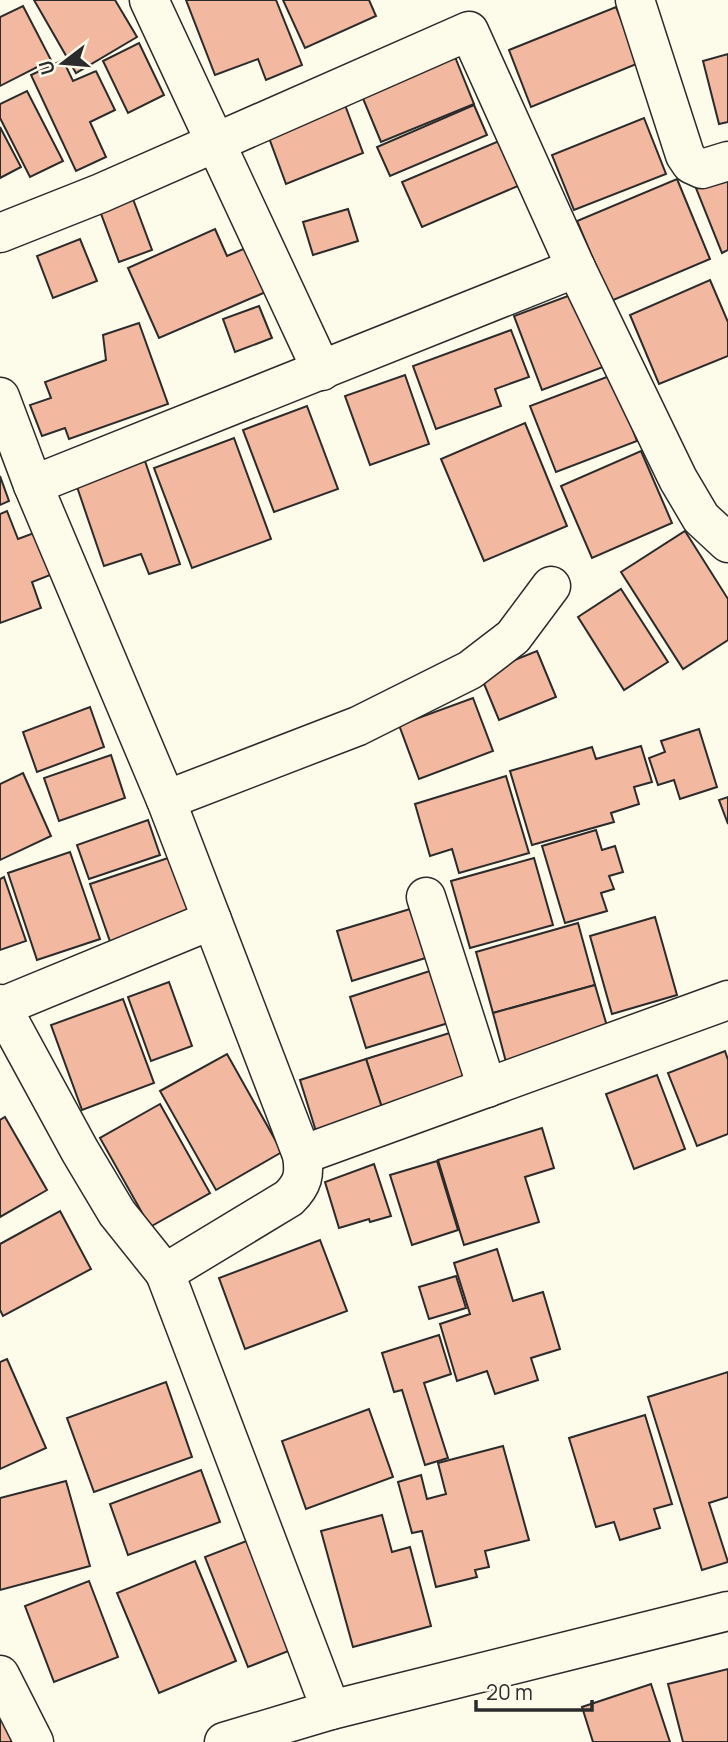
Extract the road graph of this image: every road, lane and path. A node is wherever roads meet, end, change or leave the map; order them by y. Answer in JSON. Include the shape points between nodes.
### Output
{"nodes":[{"id":1,"x":149,"y":0,"type":"edge"},
{"id":2,"x":635,"y":0,"type":"edge"},
{"id":3,"x":216,"y":143,"type":"junction"},
{"id":4,"x":728,"y":161,"type":"edge"},
{"id":5,"x":0,"y":233,"type":"edge"},
{"id":6,"x":576,"y":268,"type":"junction"},
{"id":7,"x":322,"y":371,"type":"junction"},
{"id":8,"x":0,"y":397,"type":"edge"},
{"id":9,"x":33,"y":485,"type":"junction"},
{"id":10,"x":728,"y":543,"type":"edge"},
{"id":11,"x":551,"y":586,"type":"dead end"},
{"id":12,"x":166,"y":800,"type":"junction"},
{"id":13,"x":425,"y":897,"type":"dead end"},
{"id":14,"x":212,"y":920,"type":"junction"},
{"id":15,"x":728,"y":1000,"type":"edge"},
{"id":16,"x":1,"y":1005,"type":"edge"},
{"id":17,"x":487,"y":1088,"type":"junction"},
{"id":18,"x":302,"y":1155,"type":"junction"},
{"id":19,"x":165,"y":1273,"type":"junction"},
{"id":20,"x":728,"y":1611,"type":"edge"},
{"id":21,"x":0,"y":1675,"type":"edge"},
{"id":22,"x":331,"y":1710,"type":"junction"},
{"id":23,"x":34,"y":1742,"type":"edge"},
{"id":24,"x":224,"y":1742,"type":"edge"}],
"edges":[{"from":1,"to":3,"type":"street"},
{"from":2,"to":4,"type":"street","via":[[685,155],[702,169]]},
{"from":3,"to":5,"type":"street"},
{"from":3,"to":6,"type":"street","via":[[469,31]]},
{"from":3,"to":7,"type":"street"},
{"from":6,"to":7,"type":"street"},
{"from":6,"to":10,"type":"street","via":[[678,479],[701,518]]},
{"from":7,"to":9,"type":"street"},
{"from":8,"to":9,"type":"street"},
{"from":9,"to":12,"type":"street"},
{"from":11,"to":12,"type":"street","via":[[513,637],[470,670],[358,726]]},
{"from":12,"to":14,"type":"street"},
{"from":13,"to":17,"type":"street"},
{"from":14,"to":16,"type":"street"},
{"from":14,"to":18,"type":"street"},
{"from":15,"to":17,"type":"street"},
{"from":16,"to":19,"type":"street","via":[[117,1213]]},
{"from":17,"to":18,"type":"street"},
{"from":18,"to":19,"type":"street","via":[[305,1175],[289,1198]]},
{"from":19,"to":22,"type":"street"},
{"from":20,"to":22,"type":"street"},
{"from":21,"to":23,"type":"street"},
{"from":22,"to":24,"type":"street"}]}
